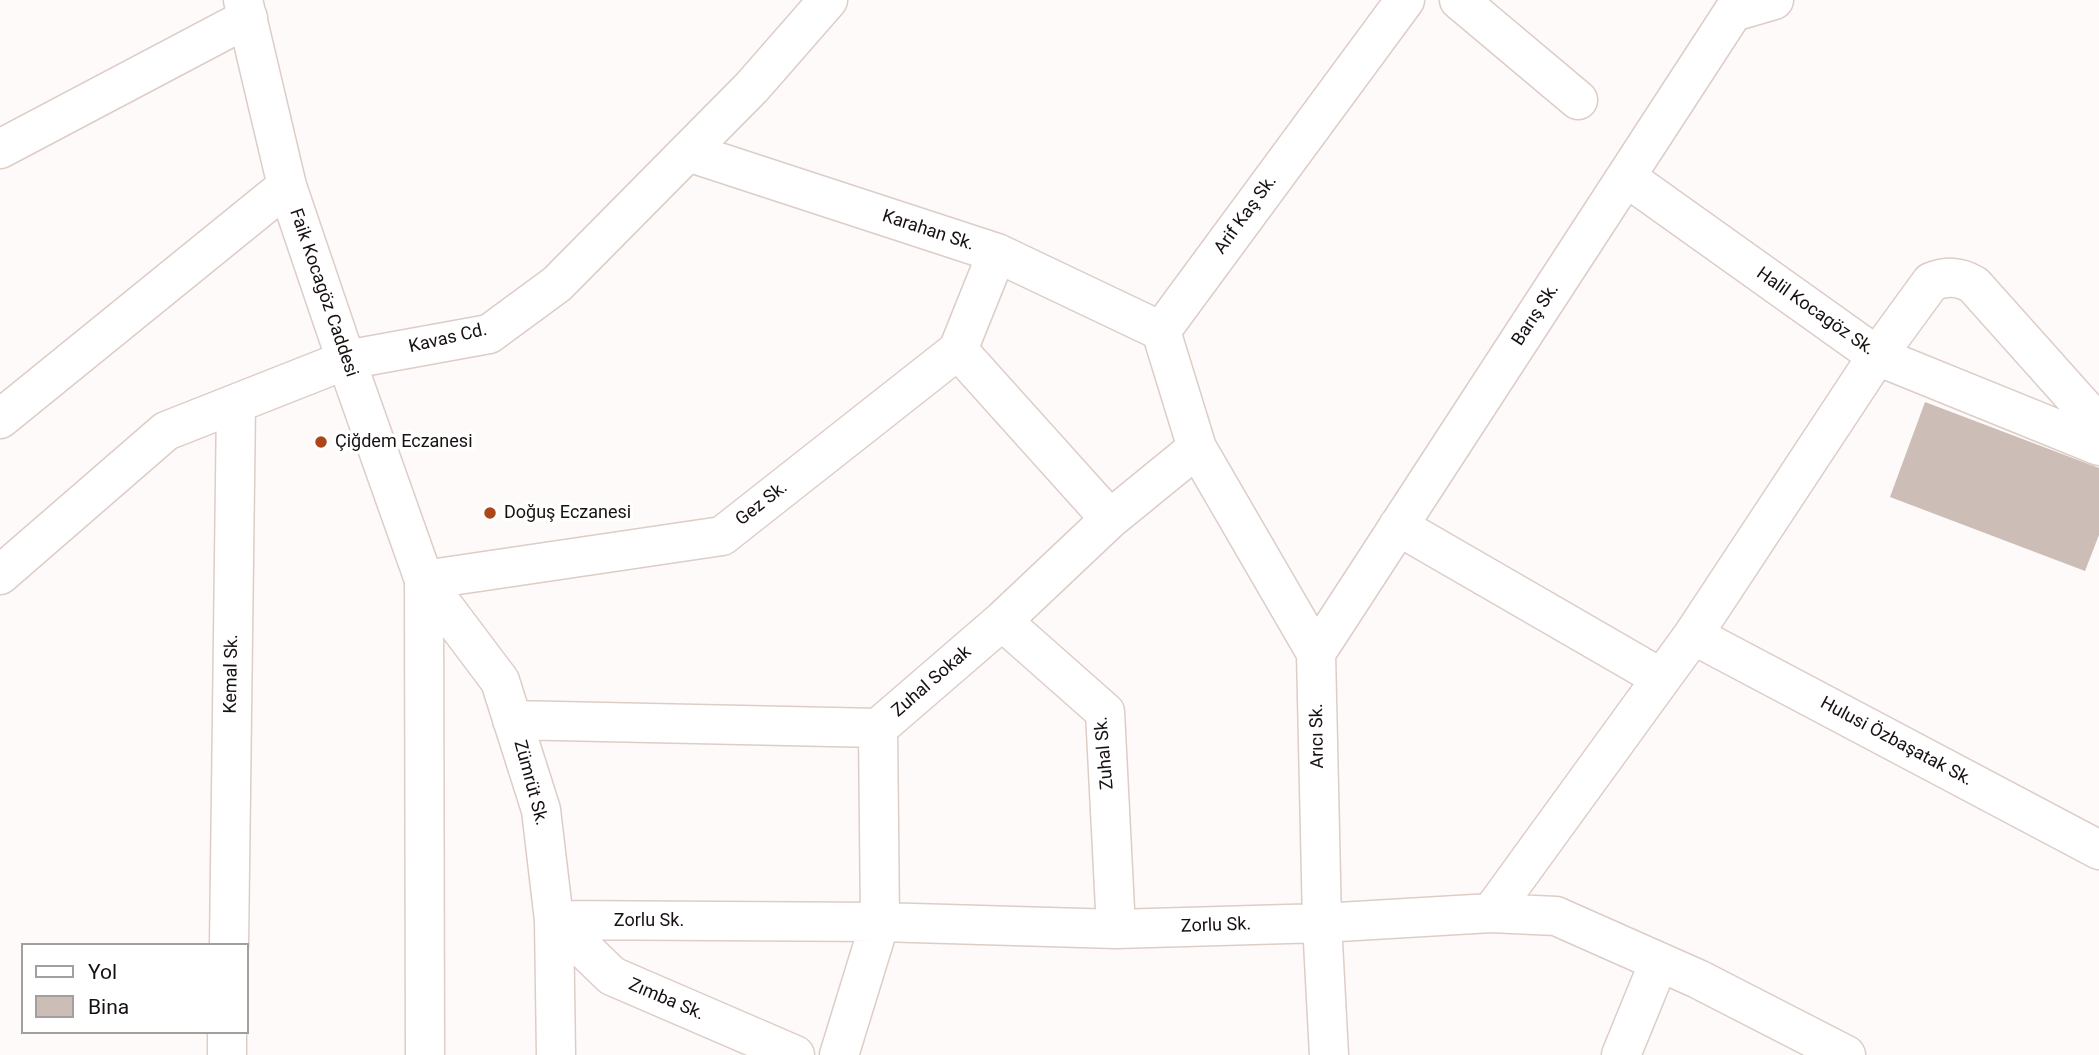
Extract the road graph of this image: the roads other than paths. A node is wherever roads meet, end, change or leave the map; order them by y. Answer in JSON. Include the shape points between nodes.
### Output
{"nodes":[{"id":1,"x":828,"y":0,"type":"edge"},
{"id":2,"x":1405,"y":0,"type":"edge"},
{"id":3,"x":1459,"y":0,"type":"edge"},
{"id":4,"x":1773,"y":0,"type":"edge"},
{"id":5,"x":1731,"y":6,"type":"edge"},
{"id":6,"x":246,"y":9,"type":"edge"},
{"id":7,"x":1578,"y":100,"type":"dead end"},
{"id":8,"x":0,"y":149,"type":"edge"},
{"id":9,"x":688,"y":152,"type":"junction"},
{"id":10,"x":1626,"y":177,"type":"junction"},
{"id":11,"x":287,"y":186,"type":"junction"},
{"id":12,"x":997,"y":253,"type":"junction"},
{"id":13,"x":1161,"y":331,"type":"junction"},
{"id":14,"x":958,"y":350,"type":"junction"},
{"id":15,"x":1877,"y":356,"type":"junction"},
{"id":16,"x":345,"y":360,"type":"junction"},
{"id":17,"x":236,"y":404,"type":"junction"},
{"id":18,"x":0,"y":419,"type":"edge"},
{"id":19,"x":2097,"y":445,"type":"edge"},
{"id":20,"x":1197,"y":448,"type":"junction"},
{"id":21,"x":1110,"y":519,"type":"junction"},
{"id":22,"x":1398,"y":526,"type":"junction"},
{"id":23,"x":0,"y":575,"type":"edge"},
{"id":24,"x":424,"y":580,"type":"junction"},
{"id":25,"x":1002,"y":621,"type":"junction"},
{"id":26,"x":1693,"y":635,"type":"junction"},
{"id":27,"x":1316,"y":653,"type":"junction"},
{"id":28,"x":1661,"y":678,"type":"junction"},
{"id":29,"x":512,"y":720,"type":"junction"},
{"id":30,"x":878,"y":728,"type":"junction"},
{"id":31,"x":2099,"y":850,"type":"edge"},
{"id":32,"x":1491,"y":913,"type":"junction"},
{"id":33,"x":554,"y":920,"type":"junction"},
{"id":34,"x":880,"y":922,"type":"junction"},
{"id":35,"x":1322,"y":923,"type":"junction"},
{"id":36,"x":1116,"y":929,"type":"junction"},
{"id":37,"x":229,"y":943,"type":"edge"},
{"id":38,"x":1659,"y":962,"type":"junction"},
{"id":39,"x":228,"y":1034,"type":"edge"},
{"id":40,"x":227,"y":1055,"type":"edge"},
{"id":41,"x":425,"y":1055,"type":"edge"},
{"id":42,"x":556,"y":1055,"type":"edge"},
{"id":43,"x":794,"y":1055,"type":"edge"},
{"id":44,"x":839,"y":1055,"type":"edge"},
{"id":45,"x":1329,"y":1055,"type":"edge"},
{"id":46,"x":1621,"y":1055,"type":"edge"},
{"id":47,"x":1846,"y":1055,"type":"edge"}],
"edges":[{"from":1,"to":9,"type":"street","name":"Kavas Cd."},
{"from":2,"to":13,"type":"street","name":"Arif Kaş Sk."},
{"from":3,"to":7,"type":"street"},
{"from":4,"to":5,"type":"street","name":"Barış Sk."},
{"from":5,"to":10,"type":"street","name":"Barış Sk."},
{"from":6,"to":8,"type":"street"},
{"from":6,"to":11,"type":"street","name":"Faik Kocagöz Caddesi"},
{"from":9,"to":12,"type":"street","name":"Karahan Sk."},
{"from":9,"to":16,"type":"street","name":"Kavas Cd.","via":[[557,284],[489,334]]},
{"from":10,"to":15,"type":"street","name":"Halil Kocagöz Sk."},
{"from":10,"to":22,"type":"street","name":"Barış Sk."},
{"from":11,"to":16,"type":"street","name":"Faik Kocagöz Caddesi"},
{"from":11,"to":18,"type":"street"},
{"from":12,"to":13,"type":"street","name":"Karahan Sk."},
{"from":12,"to":14,"type":"street","name":"Gez Sk."},
{"from":13,"to":20,"type":"street"},
{"from":14,"to":21,"type":"street"},
{"from":14,"to":24,"type":"street","name":"Gez Sk.","via":[[722,536]]},
{"from":15,"to":19,"type":"street","name":"Halil Kocagöz Sk."},
{"from":15,"to":19,"type":"street","via":[[1931,282],[1943,277],[1966,280],[2092,417]]},
{"from":15,"to":26,"type":"street"},
{"from":16,"to":17,"type":"street","name":"Kavas Cd."},
{"from":16,"to":24,"type":"street","name":"Faik Kocagöz Caddesi"},
{"from":17,"to":23,"type":"street","name":"Kavas Cd.","via":[[166,431]]},
{"from":17,"to":37,"type":"street","name":"Kemal Sk."},
{"from":20,"to":21,"type":"street","name":"Zuhal Sokak"},
{"from":20,"to":27,"type":"street","name":"Arıcı Sk."},
{"from":21,"to":25,"type":"street","name":"Zuhal Sokak"},
{"from":22,"to":27,"type":"street","name":"Barış Sk."},
{"from":22,"to":28,"type":"street"},
{"from":24,"to":29,"type":"street","name":"Zümrüt Sk.","via":[[500,681]]},
{"from":24,"to":41,"type":"street"},
{"from":25,"to":30,"type":"street","name":"Zuhal Sokak"},
{"from":25,"to":36,"type":"street","name":"Zuhal Sk.","via":[[1105,712]]},
{"from":26,"to":28,"type":"street"},
{"from":26,"to":31,"type":"street","name":"Hulusi Özbaşatak Sk."},
{"from":27,"to":35,"type":"street","name":"Arıcı Sk."},
{"from":28,"to":32,"type":"street"},
{"from":29,"to":30,"type":"street","name":"Zuhal Sokak"},
{"from":29,"to":33,"type":"street","name":"Zümrüt Sk.","via":[[541,810]]},
{"from":30,"to":34,"type":"street"},
{"from":32,"to":35,"type":"street","name":"Zorlu Sk."},
{"from":32,"to":38,"type":"street","name":"Zorlu Sk.","via":[[1556,916]]},
{"from":33,"to":34,"type":"street","name":"Zorlu Sk."},
{"from":33,"to":42,"type":"street","name":"Zümrüt Sk."},
{"from":33,"to":43,"type":"street","name":"Zımba Sk.","via":[[612,976]]},
{"from":34,"to":36,"type":"street","name":"Zorlu Sk."},
{"from":34,"to":44,"type":"street"},
{"from":35,"to":36,"type":"street","name":"Zorlu Sk."},
{"from":35,"to":45,"type":"street","name":"Arıcı Sk."},
{"from":38,"to":46,"type":"street"},
{"from":38,"to":47,"type":"street","name":"Zorlu Sk."},
{"from":39,"to":40,"type":"street"}]}
